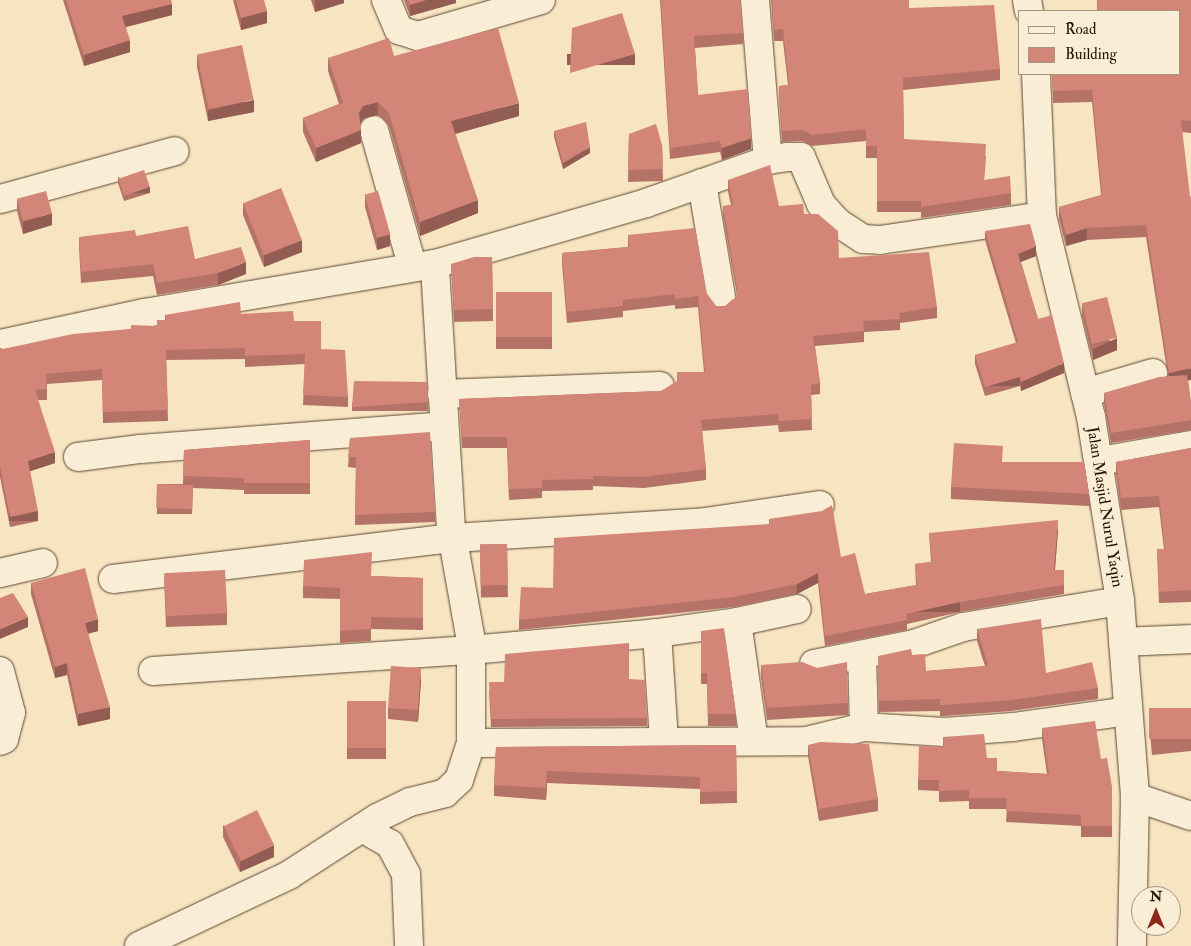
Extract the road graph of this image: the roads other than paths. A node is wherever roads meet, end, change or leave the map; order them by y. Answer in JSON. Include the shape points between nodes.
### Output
{"nodes":[{"id":1,"x":386,"y":0,"type":"edge"},
{"id":2,"x":541,"y":0,"type":"edge"},
{"id":3,"x":755,"y":0,"type":"edge"},
{"id":4,"x":1036,"y":75,"type":"edge"},
{"id":5,"x":374,"y":130,"type":"dead end"},
{"id":6,"x":175,"y":151,"type":"dead end"},
{"id":7,"x":768,"y":160,"type":"junction"},
{"id":8,"x":702,"y":183,"type":"junction"},
{"id":9,"x":0,"y":199,"type":"edge"},
{"id":10,"x":1042,"y":216,"type":"junction"},
{"id":11,"x":424,"y":264,"type":"junction"},
{"id":12,"x":722,"y":302,"type":"dead end"},
{"id":13,"x":0,"y":344,"type":"edge"},
{"id":14,"x":1153,"y":373,"type":"dead end"},
{"id":15,"x":660,"y":386,"type":"dead end"},
{"id":16,"x":1085,"y":393,"type":"junction"},
{"id":17,"x":442,"y":394,"type":"junction"},
{"id":18,"x":443,"y":426,"type":"junction"},
{"id":19,"x":1191,"y":445,"type":"edge"},
{"id":20,"x":78,"y":457,"type":"dead end"},
{"id":21,"x":1100,"y":461,"type":"junction"},
{"id":22,"x":820,"y":505,"type":"dead end"},
{"id":23,"x":452,"y":538,"type":"junction"},
{"id":24,"x":42,"y":563,"type":"dead end"},
{"id":25,"x":0,"y":573,"type":"edge"},
{"id":26,"x":113,"y":579,"type":"dead end"},
{"id":27,"x":1120,"y":601,"type":"junction"},
{"id":28,"x":797,"y":609,"type":"dead end"},
{"id":29,"x":737,"y":622,"type":"junction"},
{"id":30,"x":657,"y":633,"type":"junction"},
{"id":31,"x":1191,"y":639,"type":"edge"},
{"id":32,"x":1123,"y":642,"type":"junction"},
{"id":33,"x":471,"y":650,"type":"junction"},
{"id":34,"x":862,"y":655,"type":"junction"},
{"id":35,"x":814,"y":664,"type":"dead end"},
{"id":36,"x":0,"y":671,"type":"edge"},
{"id":37,"x":152,"y":671,"type":"dead end"},
{"id":38,"x":1128,"y":711,"type":"junction"},
{"id":39,"x":864,"y":727,"type":"junction"},
{"id":40,"x":664,"y":740,"type":"junction"},
{"id":41,"x":0,"y":741,"type":"edge"},
{"id":42,"x":754,"y":741,"type":"junction"},
{"id":43,"x":471,"y":743,"type":"junction"},
{"id":44,"x":1135,"y":797,"type":"junction"},
{"id":45,"x":1191,"y":816,"type":"edge"},
{"id":46,"x":362,"y":828,"type":"junction"},
{"id":47,"x":138,"y":946,"type":"edge"},
{"id":48,"x":409,"y":946,"type":"edge"},
{"id":49,"x":1132,"y":946,"type":"edge"}],
"edges":[{"from":1,"to":2,"type":"street","via":[[399,30],[418,36]]},
{"from":3,"to":7,"type":"street"},
{"from":4,"to":10,"type":"street","name":"Jalan Masjid Nurul Yaqin"},
{"from":5,"to":11,"type":"street"},
{"from":6,"to":9,"type":"street"},
{"from":7,"to":8,"type":"street"},
{"from":7,"to":10,"type":"street","via":[[801,157],[821,204],[838,222],[862,239],[880,240]]},
{"from":8,"to":11,"type":"street","via":[[646,203]]},
{"from":8,"to":12,"type":"street"},
{"from":10,"to":16,"type":"street","name":"Jalan Masjid Nurul Yaqin"},
{"from":11,"to":13,"type":"street","via":[[145,313]]},
{"from":11,"to":17,"type":"street"},
{"from":14,"to":16,"type":"street"},
{"from":15,"to":17,"type":"street"},
{"from":16,"to":21,"type":"street","name":"Jalan Masjid Nurul Yaqin"},
{"from":17,"to":18,"type":"street"},
{"from":18,"to":20,"type":"street","via":[[140,449]]},
{"from":18,"to":23,"type":"street"},
{"from":19,"to":21,"type":"street"},
{"from":21,"to":27,"type":"street","name":"Jalan Masjid Nurul Yaqin"},
{"from":22,"to":23,"type":"street","via":[[705,522]]},
{"from":23,"to":26,"type":"street"},
{"from":23,"to":33,"type":"street"},
{"from":24,"to":25,"type":"street"},
{"from":27,"to":32,"type":"street","name":"Jalan Masjid Nurul Yaqin"},
{"from":27,"to":34,"type":"street","via":[[963,627],[914,644]]},
{"from":28,"to":29,"type":"street"},
{"from":29,"to":30,"type":"street"},
{"from":29,"to":42,"type":"street"},
{"from":30,"to":33,"type":"street"},
{"from":30,"to":40,"type":"street"},
{"from":31,"to":32,"type":"street"},
{"from":32,"to":38,"type":"street","name":"Jalan Masjid Nurul Yaqin"},
{"from":33,"to":37,"type":"street"},
{"from":33,"to":43,"type":"street"},
{"from":34,"to":35,"type":"street"},
{"from":34,"to":39,"type":"street"},
{"from":36,"to":41,"type":"street","via":[[11,713],[4,739]]},
{"from":38,"to":39,"type":"street","via":[[1013,727],[944,732]]},
{"from":38,"to":44,"type":"street","name":"Jalan Masjid Nurul Yaqin"},
{"from":39,"to":42,"type":"street","via":[[806,741]]},
{"from":40,"to":42,"type":"street"},
{"from":40,"to":43,"type":"street"},
{"from":43,"to":46,"type":"street","via":[[459,780],[445,793],[410,802]]},
{"from":44,"to":45,"type":"street"},
{"from":44,"to":49,"type":"street","name":"Jalan Masjid Nurul Yaqin"},
{"from":46,"to":47,"type":"street","via":[[289,875]]},
{"from":46,"to":48,"type":"street","via":[[390,844],[406,874]]}]}
